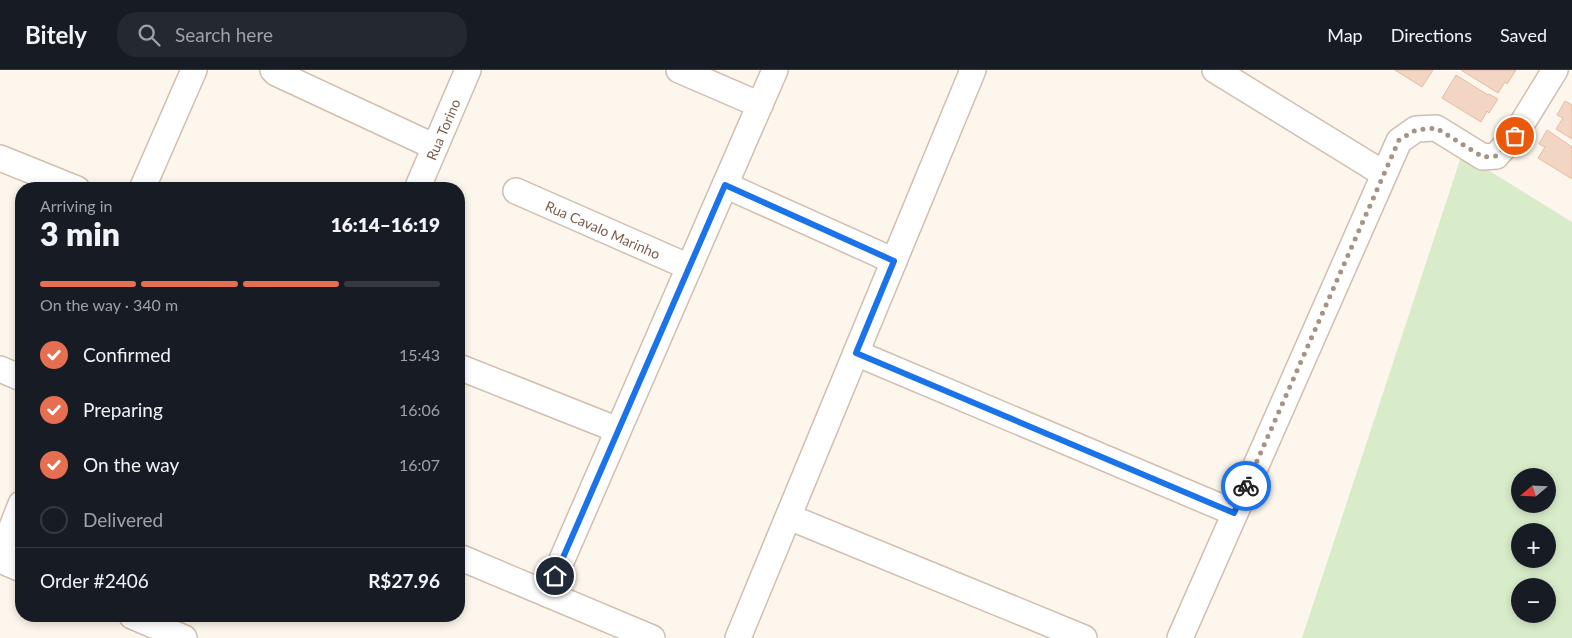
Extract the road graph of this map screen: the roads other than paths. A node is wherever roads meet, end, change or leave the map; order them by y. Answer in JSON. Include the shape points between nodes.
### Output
{"nodes":[{"id":1,"x":194,"y":70,"type":"edge"},
{"id":2,"x":468,"y":70,"type":"edge"},
{"id":3,"x":679,"y":70,"type":"edge"},
{"id":4,"x":775,"y":70,"type":"edge"},
{"id":5,"x":973,"y":70,"type":"edge"},
{"id":6,"x":1215,"y":70,"type":"edge"},
{"id":7,"x":1555,"y":70,"type":"edge"},
{"id":8,"x":275,"y":72,"type":"edge"},
{"id":9,"x":760,"y":105,"type":"junction"},
{"id":10,"x":435,"y":147,"type":"junction"},
{"id":11,"x":0,"y":158,"type":"edge"},
{"id":12,"x":1384,"y":174,"type":"junction"},
{"id":13,"x":60,"y":182,"type":"edge"},
{"id":14,"x":145,"y":182,"type":"edge"},
{"id":15,"x":420,"y":182,"type":"edge"},
{"id":16,"x":725,"y":185,"type":"junction"},
{"id":17,"x":516,"y":191,"type":"dead end"},
{"id":18,"x":894,"y":261,"type":"junction"},
{"id":19,"x":689,"y":267,"type":"junction"},
{"id":20,"x":856,"y":353,"type":"junction"},
{"id":21,"x":0,"y":369,"type":"edge"},
{"id":22,"x":465,"y":369,"type":"edge"},
{"id":23,"x":15,"y":375,"type":"edge"},
{"id":24,"x":618,"y":430,"type":"junction"},
{"id":25,"x":1234,"y":513,"type":"junction"},
{"id":26,"x":789,"y":517,"type":"junction"},
{"id":27,"x":15,"y":520,"type":"edge"},
{"id":28,"x":0,"y":559,"type":"edge"},
{"id":29,"x":465,"y":560,"type":"edge"},
{"id":30,"x":15,"y":566,"type":"edge"},
{"id":31,"x":547,"y":594,"type":"junction"},
{"id":32,"x":146,"y":622,"type":"edge"},
{"id":33,"x":184,"y":638,"type":"edge"},
{"id":34,"x":652,"y":638,"type":"edge"},
{"id":35,"x":738,"y":638,"type":"edge"},
{"id":36,"x":1084,"y":638,"type":"edge"},
{"id":37,"x":1180,"y":638,"type":"edge"}],
"edges":[{"from":1,"to":14,"type":"street"},
{"from":2,"to":10,"type":"street","name":"Rua Torino"},
{"from":3,"to":9,"type":"street"},
{"from":4,"to":9,"type":"street"},
{"from":5,"to":18,"type":"street"},
{"from":6,"to":12,"type":"street"},
{"from":7,"to":12,"type":"street","via":[[1515,136],[1496,156],[1483,157],[1436,128],[1416,130],[1399,140]]},
{"from":8,"to":10,"type":"street"},
{"from":9,"to":16,"type":"street"},
{"from":10,"to":15,"type":"street","name":"Rua Torino"},
{"from":11,"to":13,"type":"street"},
{"from":12,"to":25,"type":"street"},
{"from":16,"to":18,"type":"street"},
{"from":16,"to":19,"type":"street"},
{"from":17,"to":19,"type":"street","name":"Rua Cavalo Marinho"},
{"from":18,"to":20,"type":"street"},
{"from":19,"to":24,"type":"street"},
{"from":20,"to":25,"type":"street"},
{"from":20,"to":26,"type":"street"},
{"from":21,"to":23,"type":"street"},
{"from":22,"to":24,"type":"street"},
{"from":24,"to":31,"type":"street"},
{"from":25,"to":37,"type":"street"},
{"from":26,"to":35,"type":"street"},
{"from":26,"to":36,"type":"street"},
{"from":27,"to":28,"type":"street"},
{"from":28,"to":30,"type":"street"},
{"from":29,"to":31,"type":"street"},
{"from":31,"to":34,"type":"street"},
{"from":32,"to":33,"type":"street"}]}
